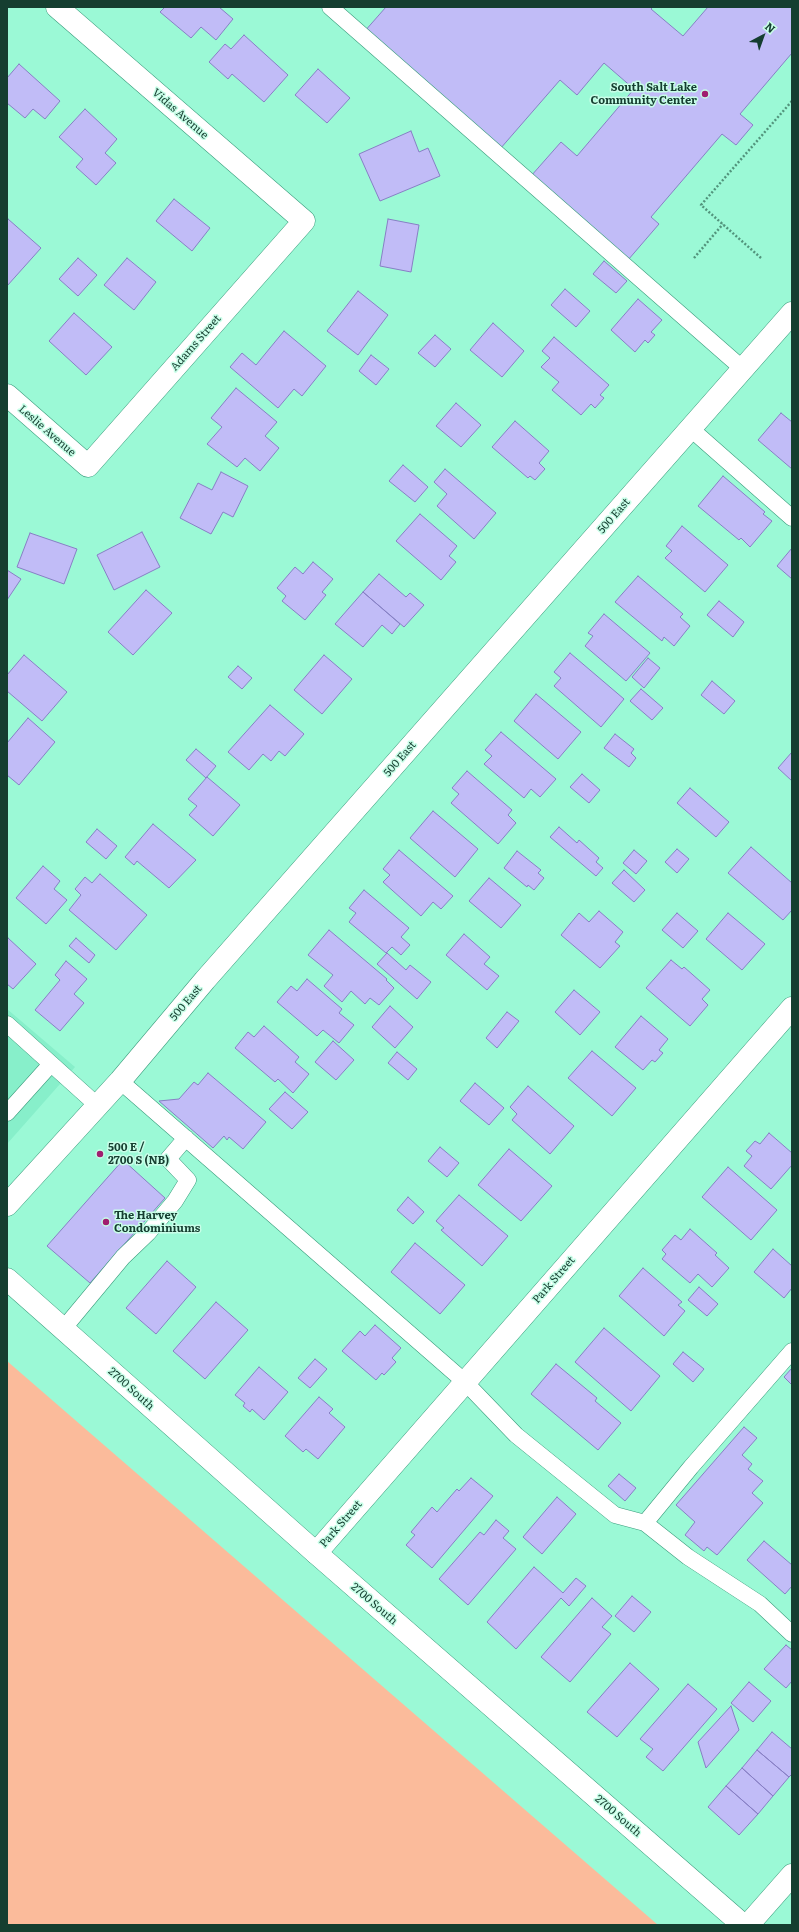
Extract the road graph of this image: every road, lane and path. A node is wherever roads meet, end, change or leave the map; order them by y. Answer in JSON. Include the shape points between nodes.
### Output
{"nodes":[{"id":1,"x":57,"y":7,"type":"edge"},
{"id":2,"x":330,"y":7,"type":"edge"},
{"id":3,"x":792,"y":101,"type":"edge"},
{"id":4,"x":304,"y":220,"type":"joint"},
{"id":5,"x":723,"y":224,"type":"junction"},
{"id":6,"x":694,"y":258,"type":"dead end"},
{"id":7,"x":761,"y":258,"type":"dead end"},
{"id":8,"x":792,"y":313,"type":"edge"},
{"id":9,"x":743,"y":369,"type":"junction"},
{"id":10,"x":7,"y":395,"type":"edge"},
{"id":11,"x":691,"y":429,"type":"junction"},
{"id":12,"x":88,"y":466,"type":"joint"},
{"id":13,"x":792,"y":518,"type":"edge"},
{"id":14,"x":792,"y":1008,"type":"edge"},
{"id":15,"x":7,"y":1024,"type":"edge"},
{"id":16,"x":51,"y":1064,"type":"junction"},
{"id":17,"x":120,"y":1081,"type":"junction"},
{"id":18,"x":98,"y":1106,"type":"junction"},
{"id":19,"x":7,"y":1113,"type":"edge"},
{"id":20,"x":186,"y":1138,"type":"junction"},
{"id":21,"x":7,"y":1205,"type":"edge"},
{"id":22,"x":7,"y":1279,"type":"edge"},
{"id":23,"x":64,"y":1328,"type":"junction"},
{"id":24,"x":792,"y":1352,"type":"edge"},
{"id":25,"x":465,"y":1382,"type":"junction"},
{"id":26,"x":644,"y":1523,"type":"junction"},
{"id":27,"x":316,"y":1553,"type":"junction"},
{"id":28,"x":792,"y":1634,"type":"edge"},
{"id":29,"x":792,"y":1875,"type":"edge"},
{"id":30,"x":743,"y":1925,"type":"edge"},
{"id":31,"x":748,"y":1925,"type":"edge"}],
"edges":[{"from":1,"to":4,"type":"street","name":"Vidas Avenue"},
{"from":2,"to":9,"type":"lane"},
{"from":3,"to":5,"type":"path","via":[[702,205]]},
{"from":4,"to":12,"type":"street","name":"Adams Street"},
{"from":5,"to":6,"type":"path"},
{"from":5,"to":7,"type":"path"},
{"from":8,"to":9,"type":"street","name":"500 East"},
{"from":9,"to":11,"type":"street","name":"500 East"},
{"from":10,"to":12,"type":"street","name":"Leslie Avenue"},
{"from":11,"to":13,"type":"lane"},
{"from":11,"to":17,"type":"street","name":"500 East","via":[[210,974]]},
{"from":14,"to":25,"type":"street","name":"Park Street"},
{"from":15,"to":16,"type":"lane"},
{"from":16,"to":18,"type":"lane"},
{"from":16,"to":19,"type":"lane"},
{"from":17,"to":18,"type":"street","name":"500 East"},
{"from":17,"to":20,"type":"lane"},
{"from":18,"to":21,"type":"street","name":"500 East"},
{"from":20,"to":23,"type":"lane","via":[[168,1159],[188,1180],[175,1201],[123,1257]]},
{"from":20,"to":25,"type":"lane"},
{"from":22,"to":23,"type":"street","name":"2700 South"},
{"from":23,"to":27,"type":"street","name":"2700 South"},
{"from":24,"to":26,"type":"lane"},
{"from":25,"to":26,"type":"lane","via":[[516,1435],[615,1515]]},
{"from":25,"to":27,"type":"street","name":"Park Street"},
{"from":26,"to":28,"type":"lane","via":[[688,1557],[760,1604]]},
{"from":27,"to":30,"type":"street","name":"2700 South"},
{"from":29,"to":31,"type":"street"}]}
